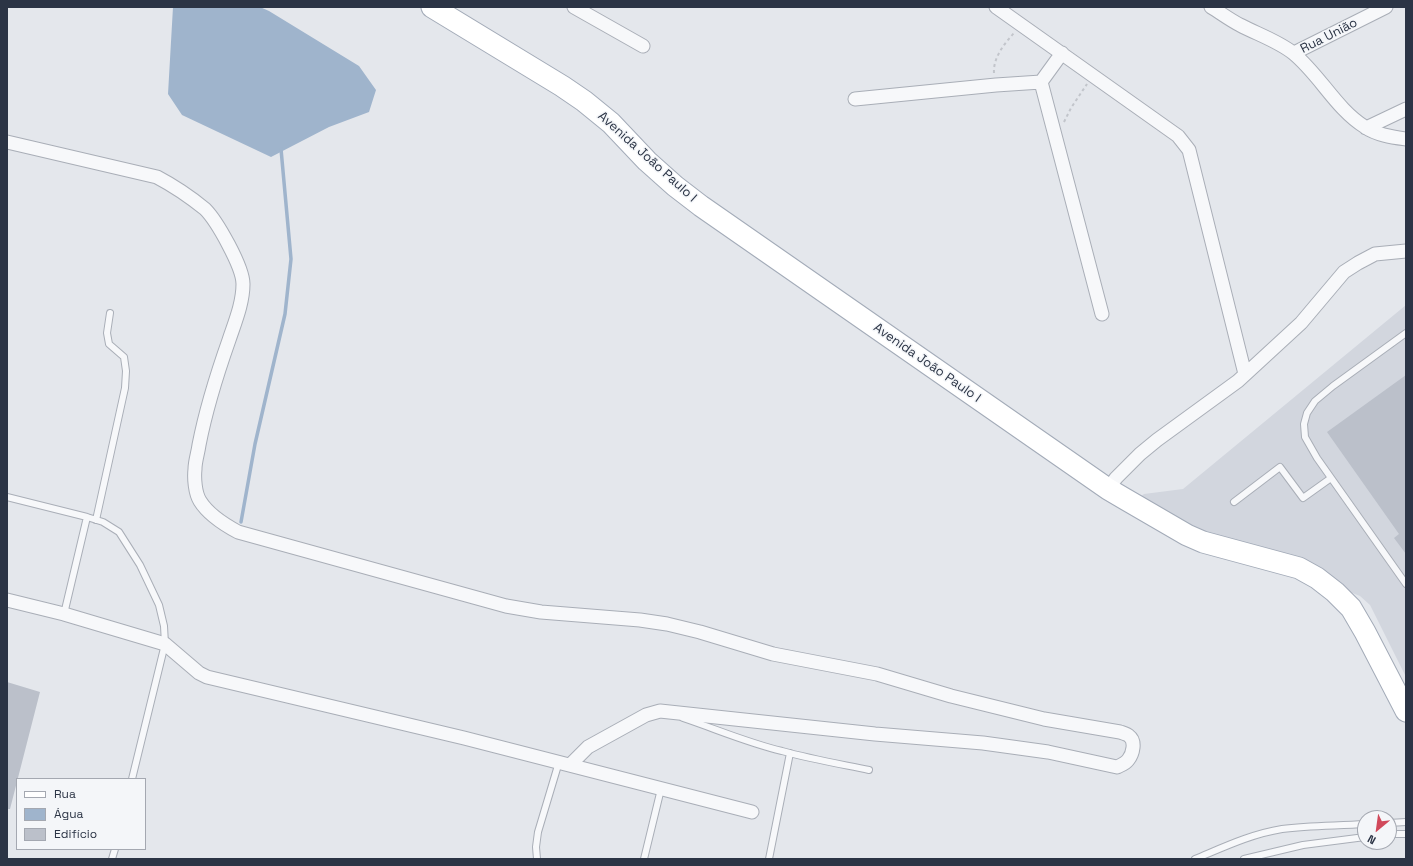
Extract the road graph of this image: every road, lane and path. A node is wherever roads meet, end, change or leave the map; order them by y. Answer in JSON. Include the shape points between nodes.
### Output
{"nodes":[{"id":1,"x":432,"y":7,"type":"edge"},
{"id":2,"x":574,"y":7,"type":"edge"},
{"id":3,"x":996,"y":7,"type":"edge"},
{"id":4,"x":1211,"y":7,"type":"edge"},
{"id":5,"x":1386,"y":7,"type":"edge"},
{"id":6,"x":1021,"y":25,"type":"junction"},
{"id":7,"x":643,"y":46,"type":"dead end"},
{"id":8,"x":1062,"y":53,"type":"junction"},
{"id":9,"x":1294,"y":54,"type":"junction"},
{"id":10,"x":1093,"y":75,"type":"junction"},
{"id":11,"x":1041,"y":82,"type":"junction"},
{"id":12,"x":996,"y":85,"type":"junction"},
{"id":13,"x":855,"y":99,"type":"dead end"},
{"id":14,"x":1406,"y":109,"type":"edge"},
{"id":15,"x":1366,"y":128,"type":"junction"},
{"id":16,"x":1055,"y":130,"type":"junction"},
{"id":17,"x":1406,"y":139,"type":"edge"},
{"id":18,"x":7,"y":142,"type":"edge"},
{"id":19,"x":1406,"y":251,"type":"edge"},
{"id":20,"x":110,"y":313,"type":"dead end"},
{"id":21,"x":1102,"y":314,"type":"dead end"},
{"id":22,"x":1406,"y":333,"type":"edge"},
{"id":23,"x":1244,"y":374,"type":"junction"},
{"id":24,"x":1331,"y":478,"type":"junction"},
{"id":25,"x":1108,"y":489,"type":"junction"},
{"id":26,"x":7,"y":497,"type":"edge"},
{"id":27,"x":1234,"y":502,"type":"dead end"},
{"id":28,"x":87,"y":517,"type":"junction"},
{"id":29,"x":96,"y":520,"type":"junction"},
{"id":30,"x":1406,"y":584,"type":"edge"},
{"id":31,"x":7,"y":600,"type":"edge"},
{"id":32,"x":64,"y":614,"type":"junction"},
{"id":33,"x":165,"y":644,"type":"junction"},
{"id":34,"x":1404,"y":703,"type":"edge"},
{"id":35,"x":660,"y":711,"type":"junction"},
{"id":36,"x":790,"y":753,"type":"junction"},
{"id":37,"x":564,"y":763,"type":"junction"},
{"id":38,"x":869,"y":770,"type":"dead end"},
{"id":39,"x":132,"y":778,"type":"edge"},
{"id":40,"x":661,"y":789,"type":"junction"},
{"id":41,"x":752,"y":812,"type":"dead end"},
{"id":42,"x":1357,"y":824,"type":"edge"},
{"id":43,"x":1357,"y":838,"type":"edge"},
{"id":44,"x":537,"y":859,"type":"edge"},
{"id":45,"x":644,"y":859,"type":"edge"},
{"id":46,"x":769,"y":859,"type":"edge"},
{"id":47,"x":1195,"y":859,"type":"edge"},
{"id":48,"x":1244,"y":859,"type":"edge"}],
"edges":[{"from":1,"to":25,"type":"main road","name":"Avenida João Paulo I","via":[[584,101],[611,123],[647,161],[701,206]]},
{"from":2,"to":7,"type":"street"},
{"from":3,"to":6,"type":"street"},
{"from":4,"to":9,"type":"street"},
{"from":5,"to":9,"type":"street","name":"Rua União"},
{"from":6,"to":8,"type":"street"},
{"from":6,"to":12,"type":"path","via":[[1003,44],[994,68]]},
{"from":8,"to":10,"type":"street"},
{"from":8,"to":11,"type":"street"},
{"from":9,"to":15,"type":"street","via":[[1346,112]]},
{"from":10,"to":16,"type":"path","via":[[1065,121]]},
{"from":10,"to":23,"type":"street","via":[[1178,136],[1189,150]]},
{"from":11,"to":12,"type":"street"},
{"from":11,"to":16,"type":"street"},
{"from":12,"to":13,"type":"street"},
{"from":14,"to":15,"type":"street"},
{"from":15,"to":17,"type":"street"},
{"from":16,"to":21,"type":"street"},
{"from":18,"to":35,"type":"street","via":[[157,177],[180,189],[206,211],[230,246],[243,283],[240,305],[216,380],[195,469],[200,501],[222,522],[238,532],[506,606],[541,612],[667,624],[774,654],[877,674],[951,696],[1030,715],[1120,732],[1130,736],[1133,742],[1128,760],[1117,766],[1048,752],[984,743]]},
{"from":19,"to":23,"type":"street","via":[[1375,254],[1344,272],[1301,323]]},
{"from":20,"to":29,"type":"lane","via":[[107,333],[109,344],[124,357],[125,388]]},
{"from":22,"to":24,"type":"lane","via":[[1333,386],[1315,401],[1307,413],[1304,424],[1305,437]]},
{"from":23,"to":25,"type":"street","via":[[1157,440],[1116,478]]},
{"from":24,"to":27,"type":"lane","via":[[1303,498],[1280,467]]},
{"from":24,"to":30,"type":"lane"},
{"from":25,"to":34,"type":"main road","name":"Avenida João Paulo I","via":[[1203,542],[1299,568],[1317,578],[1351,608]]},
{"from":26,"to":28,"type":"lane"},
{"from":28,"to":29,"type":"lane"},
{"from":28,"to":32,"type":"lane"},
{"from":29,"to":33,"type":"lane","via":[[120,532],[140,565],[162,615]]},
{"from":31,"to":32,"type":"street"},
{"from":32,"to":33,"type":"street"},
{"from":33,"to":37,"type":"street","via":[[207,677]]},
{"from":33,"to":39,"type":"lane"},
{"from":35,"to":36,"type":"lane","via":[[740,739]]},
{"from":35,"to":37,"type":"street","via":[[588,747]]},
{"from":36,"to":38,"type":"lane"},
{"from":36,"to":46,"type":"lane"},
{"from":37,"to":40,"type":"street"},
{"from":37,"to":44,"type":"lane","via":[[538,832]]},
{"from":40,"to":41,"type":"street"},
{"from":40,"to":45,"type":"lane"},
{"from":42,"to":47,"type":"lane","via":[[1300,827],[1266,833],[1234,842]]},
{"from":43,"to":48,"type":"lane","via":[[1303,845]]}]}
